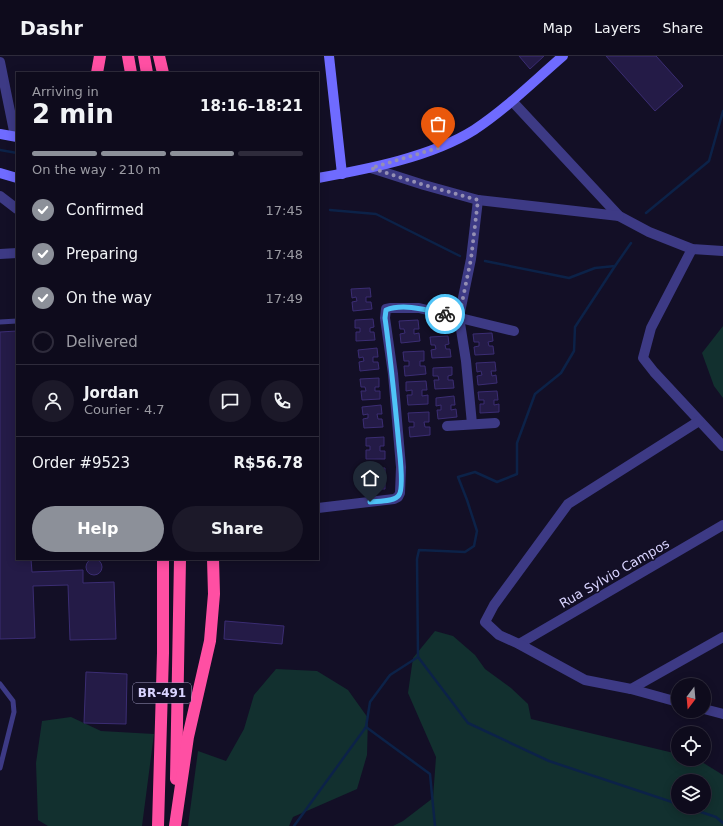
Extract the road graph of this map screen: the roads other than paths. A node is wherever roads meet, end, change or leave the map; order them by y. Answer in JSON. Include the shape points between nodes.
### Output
{"nodes":[{"id":1,"x":100,"y":56,"type":"edge"},
{"id":2,"x":128,"y":56,"type":"edge"},
{"id":3,"x":144,"y":56,"type":"edge"},
{"id":4,"x":159,"y":56,"type":"edge"},
{"id":5,"x":329,"y":56,"type":"edge"},
{"id":6,"x":563,"y":56,"type":"edge"},
{"id":7,"x":0,"y":62,"type":"edge"},
{"id":8,"x":97,"y":72,"type":"edge"},
{"id":9,"x":131,"y":72,"type":"edge"},
{"id":10,"x":146,"y":72,"type":"edge"},
{"id":11,"x":163,"y":72,"type":"edge"},
{"id":12,"x":512,"y":101,"type":"junction"},
{"id":13,"x":0,"y":134,"type":"edge"},
{"id":14,"x":16,"y":137,"type":"edge"},
{"id":15,"x":371,"y":168,"type":"junction"},
{"id":16,"x":0,"y":173,"type":"edge"},
{"id":17,"x":342,"y":174,"type":"junction"},
{"id":18,"x":16,"y":178,"type":"edge"},
{"id":19,"x":319,"y":178,"type":"edge"},
{"id":20,"x":0,"y":196,"type":"edge"},
{"id":21,"x":478,"y":200,"type":"junction"},
{"id":22,"x":16,"y":208,"type":"edge"},
{"id":23,"x":619,"y":216,"type":"junction"},
{"id":24,"x":692,"y":249,"type":"junction"},
{"id":25,"x":723,"y":251,"type":"edge"},
{"id":26,"x":16,"y":253,"type":"edge"},
{"id":27,"x":0,"y":254,"type":"edge"},
{"id":28,"x":459,"y":317,"type":"junction"},
{"id":29,"x":0,"y":322,"type":"edge"},
{"id":30,"x":16,"y":322,"type":"edge"},
{"id":31,"x":514,"y":331,"type":"dead end"},
{"id":32,"x":496,"y":422,"type":"dead end"},
{"id":33,"x":699,"y":422,"type":"junction"},
{"id":34,"x":472,"y":424,"type":"junction"},
{"id":35,"x":447,"y":426,"type":"dead end"},
{"id":36,"x":723,"y":446,"type":"edge"},
{"id":37,"x":319,"y":508,"type":"edge"},
{"id":38,"x":723,"y":524,"type":"edge"},
{"id":39,"x":163,"y":560,"type":"edge"},
{"id":40,"x":180,"y":560,"type":"edge"},
{"id":41,"x":213,"y":560,"type":"edge"},
{"id":42,"x":723,"y":637,"type":"edge"},
{"id":43,"x":519,"y":644,"type":"junction"},
{"id":44,"x":1,"y":686,"type":"edge"},
{"id":45,"x":631,"y":690,"type":"junction"},
{"id":46,"x":671,"y":700,"type":"edge"},
{"id":47,"x":711,"y":711,"type":"edge"},
{"id":48,"x":723,"y":714,"type":"edge"},
{"id":49,"x":0,"y":768,"type":"edge"},
{"id":50,"x":158,"y":826,"type":"edge"},
{"id":51,"x":175,"y":826,"type":"edge"}],
"edges":[{"from":1,"to":8,"type":"highway"},
{"from":2,"to":9,"type":"highway"},
{"from":3,"to":10,"type":"highway"},
{"from":4,"to":11,"type":"highway"},
{"from":5,"to":17,"type":"street"},
{"from":6,"to":12,"type":"street"},
{"from":7,"to":14,"type":"street"},
{"from":12,"to":15,"type":"street","via":[[473,131],[438,148]]},
{"from":12,"to":23,"type":"street"},
{"from":13,"to":14,"type":"street"},
{"from":15,"to":17,"type":"street"},
{"from":15,"to":21,"type":"street"},
{"from":16,"to":18,"type":"street"},
{"from":17,"to":19,"type":"street"},
{"from":20,"to":22,"type":"street"},
{"from":21,"to":23,"type":"street"},
{"from":21,"to":28,"type":"street","via":[[471,259]]},
{"from":23,"to":24,"type":"street","via":[[649,232]]},
{"from":24,"to":25,"type":"street"},
{"from":24,"to":33,"type":"street","via":[[651,328],[643,358]]},
{"from":26,"to":27,"type":"street"},
{"from":28,"to":31,"type":"street"},
{"from":28,"to":34,"type":"street"},
{"from":28,"to":37,"type":"street","via":[[419,308],[386,310],[400,460],[400,493],[394,499]]},
{"from":29,"to":30,"type":"lane"},
{"from":32,"to":34,"type":"street"},
{"from":33,"to":36,"type":"street"},
{"from":33,"to":43,"type":"street","via":[[568,504],[494,605],[485,622],[499,635]]},
{"from":34,"to":35,"type":"street"},
{"from":38,"to":43,"type":"street","name":"Rua Sylvio Campos"},
{"from":39,"to":50,"type":"highway","number":"BR-491"},
{"from":40,"to":51,"type":"highway","number":"BR-491"},
{"from":41,"to":51,"type":"highway","via":[[214,594],[210,641],[188,737]]},
{"from":42,"to":45,"type":"street"},
{"from":43,"to":45,"type":"street","via":[[585,680]]},
{"from":44,"to":49,"type":"lane","via":[[13,701],[14,712]]},
{"from":45,"to":46,"type":"street"},
{"from":47,"to":48,"type":"street"}]}
